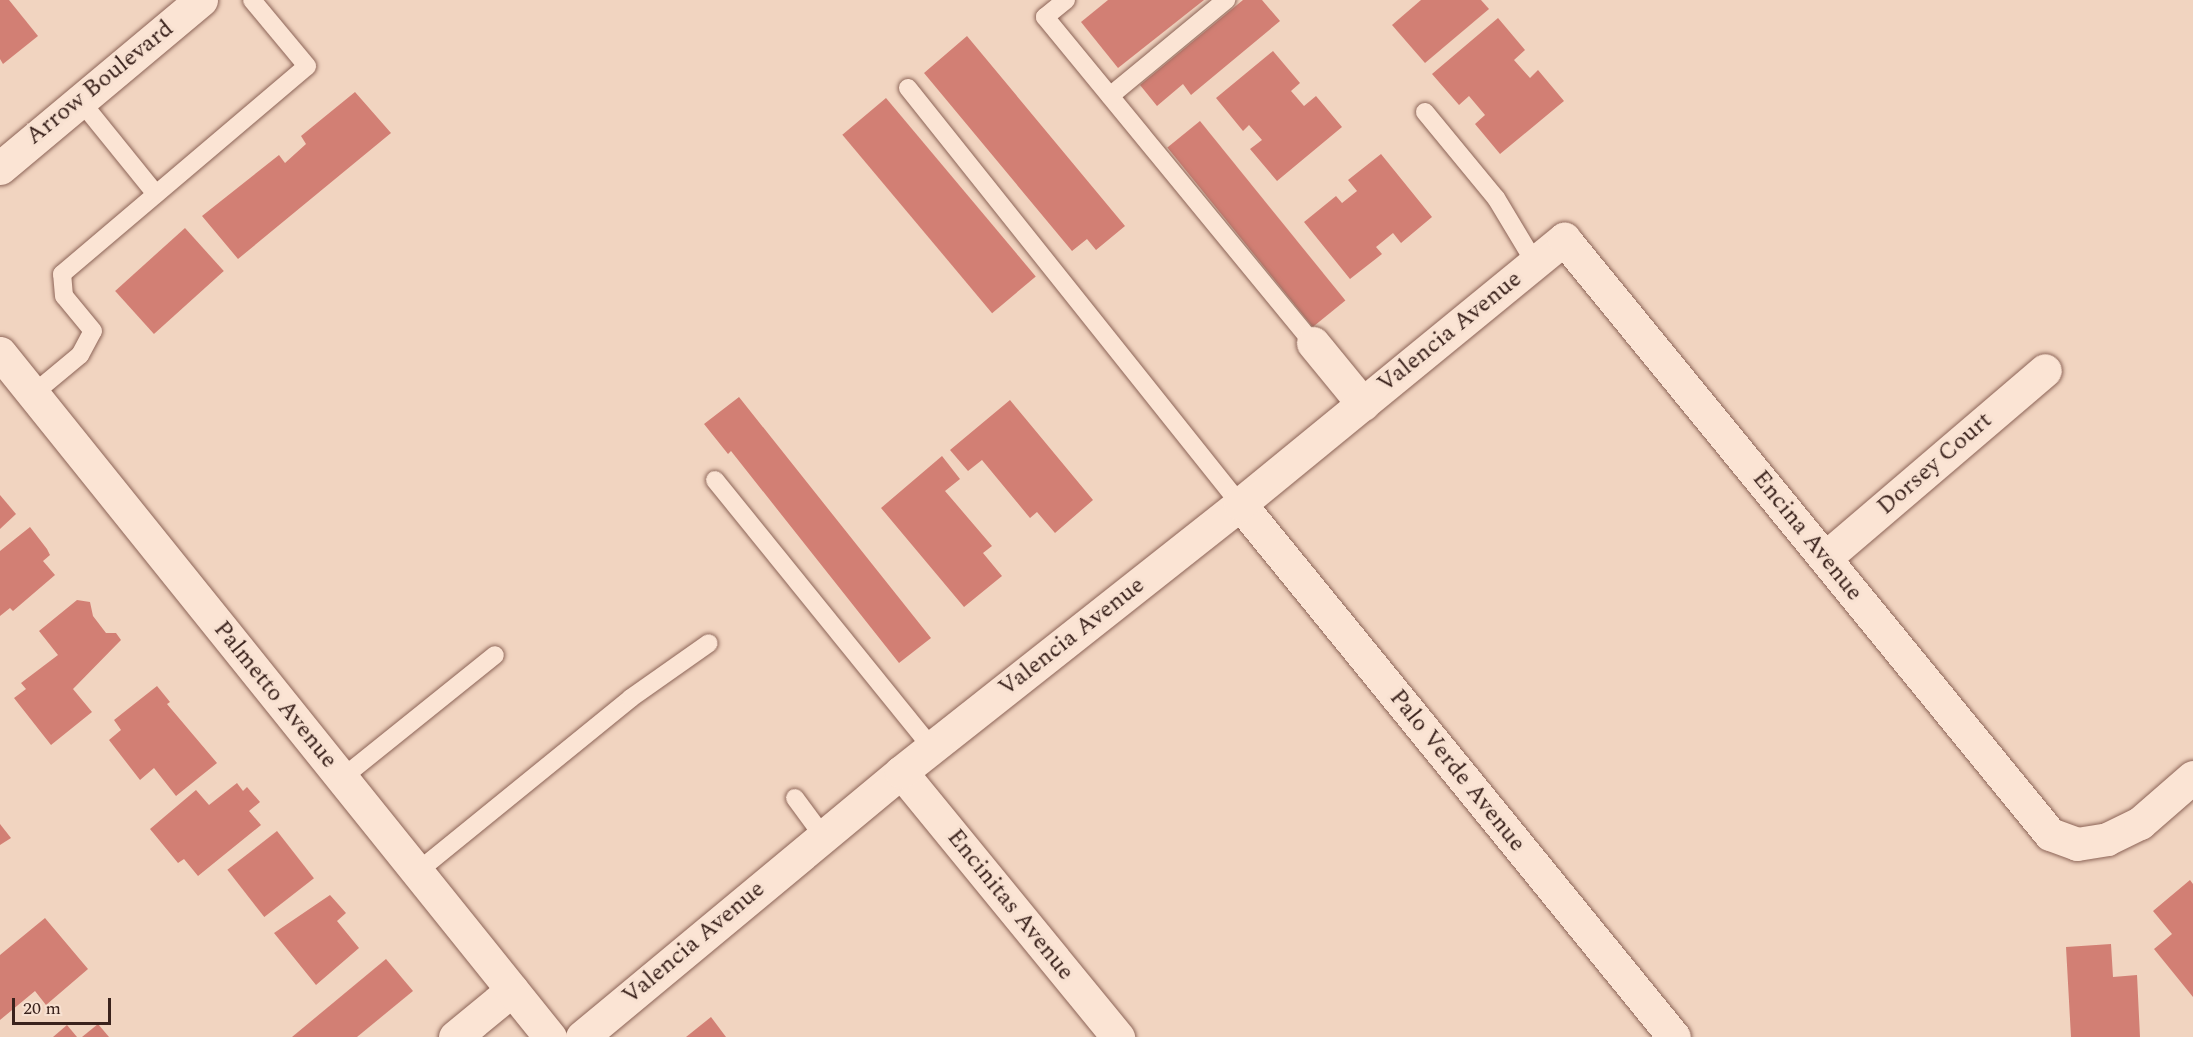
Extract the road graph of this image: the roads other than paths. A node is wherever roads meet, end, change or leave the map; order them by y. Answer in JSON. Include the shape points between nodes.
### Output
{"nodes":[{"id":1,"x":201,"y":0,"type":"edge"},
{"id":2,"x":252,"y":0,"type":"edge"},
{"id":3,"x":1066,"y":0,"type":"edge"},
{"id":4,"x":1226,"y":0,"type":"edge"},
{"id":5,"x":908,"y":88,"type":"dead end"},
{"id":6,"x":1110,"y":96,"type":"junction"},
{"id":7,"x":79,"y":99,"type":"junction"},
{"id":8,"x":1425,"y":112,"type":"dead end"},
{"id":9,"x":0,"y":168,"type":"edge"},
{"id":10,"x":156,"y":194,"type":"junction"},
{"id":11,"x":1564,"y":239,"type":"joint"},
{"id":12,"x":1535,"y":263,"type":"junction"},
{"id":13,"x":1313,"y":343,"type":"joint"},
{"id":14,"x":0,"y":353,"type":"edge"},
{"id":15,"x":2045,"y":370,"type":"dead end"},
{"id":16,"x":33,"y":394,"type":"junction"},
{"id":17,"x":1363,"y":404,"type":"junction"},
{"id":18,"x":715,"y":480,"type":"dead end"},
{"id":19,"x":1240,"y":504,"type":"junction"},
{"id":20,"x":1825,"y":558,"type":"junction"},
{"id":21,"x":709,"y":643,"type":"dead end"},
{"id":22,"x":495,"y":655,"type":"dead end"},
{"id":23,"x":932,"y":748,"type":"junction"},
{"id":24,"x":901,"y":772,"type":"junction"},
{"id":25,"x":2193,"y":777,"type":"edge"},
{"id":26,"x":342,"y":778,"type":"junction"},
{"id":27,"x":795,"y":798,"type":"dead end"},
{"id":28,"x":823,"y":836,"type":"junction"},
{"id":29,"x":417,"y":872,"type":"junction"},
{"id":30,"x":512,"y":990,"type":"junction"},
{"id":31,"x":455,"y":1037,"type":"edge"},
{"id":32,"x":550,"y":1037,"type":"edge"},
{"id":33,"x":582,"y":1037,"type":"edge"},
{"id":34,"x":1118,"y":1037,"type":"edge"},
{"id":35,"x":1674,"y":1037,"type":"edge"}],
"edges":[{"from":1,"to":7,"type":"street","name":"Arrow Boulevard"},
{"from":2,"to":10,"type":"lane","via":[[308,66]]},
{"from":3,"to":6,"type":"lane","via":[[1045,17]]},
{"from":4,"to":6,"type":"lane"},
{"from":5,"to":19,"type":"lane"},
{"from":6,"to":13,"type":"lane"},
{"from":7,"to":9,"type":"street","name":"Arrow Boulevard"},
{"from":7,"to":10,"type":"lane"},
{"from":8,"to":12,"type":"lane","via":[[1496,198]]},
{"from":10,"to":16,"type":"lane","via":[[62,274],[64,296],[93,331],[80,355]]},
{"from":11,"to":12,"type":"street","name":"Valencia Avenue"},
{"from":11,"to":20,"type":"street","name":"Encina Avenue"},
{"from":12,"to":17,"type":"street","name":"Valencia Avenue"},
{"from":13,"to":17,"type":"street"},
{"from":14,"to":16,"type":"street","name":"Palmetto Avenue"},
{"from":15,"to":20,"type":"street","name":"Dorsey Court"},
{"from":16,"to":26,"type":"street","name":"Palmetto Avenue"},
{"from":17,"to":19,"type":"street","name":"Valencia Avenue"},
{"from":18,"to":23,"type":"lane"},
{"from":19,"to":23,"type":"street","name":"Valencia Avenue"},
{"from":19,"to":35,"type":"street","name":"Palo Verde Avenue"},
{"from":20,"to":25,"type":"street","name":"Encina Avenue","via":[[2050,834],[2077,844],[2107,839],[2140,823]]},
{"from":21,"to":29,"type":"lane","via":[[631,698]]},
{"from":22,"to":26,"type":"lane"},
{"from":23,"to":24,"type":"street","name":"Valencia Avenue"},
{"from":24,"to":28,"type":"street","name":"Valencia Avenue"},
{"from":24,"to":34,"type":"street","name":"Encinitas Avenue"},
{"from":26,"to":29,"type":"street","name":"Palmetto Avenue"},
{"from":27,"to":28,"type":"lane"},
{"from":28,"to":33,"type":"street","name":"Valencia Avenue"},
{"from":29,"to":30,"type":"street","name":"Palmetto Avenue"},
{"from":30,"to":31,"type":"street"},
{"from":30,"to":32,"type":"street","name":"Palmetto Avenue"}]}
